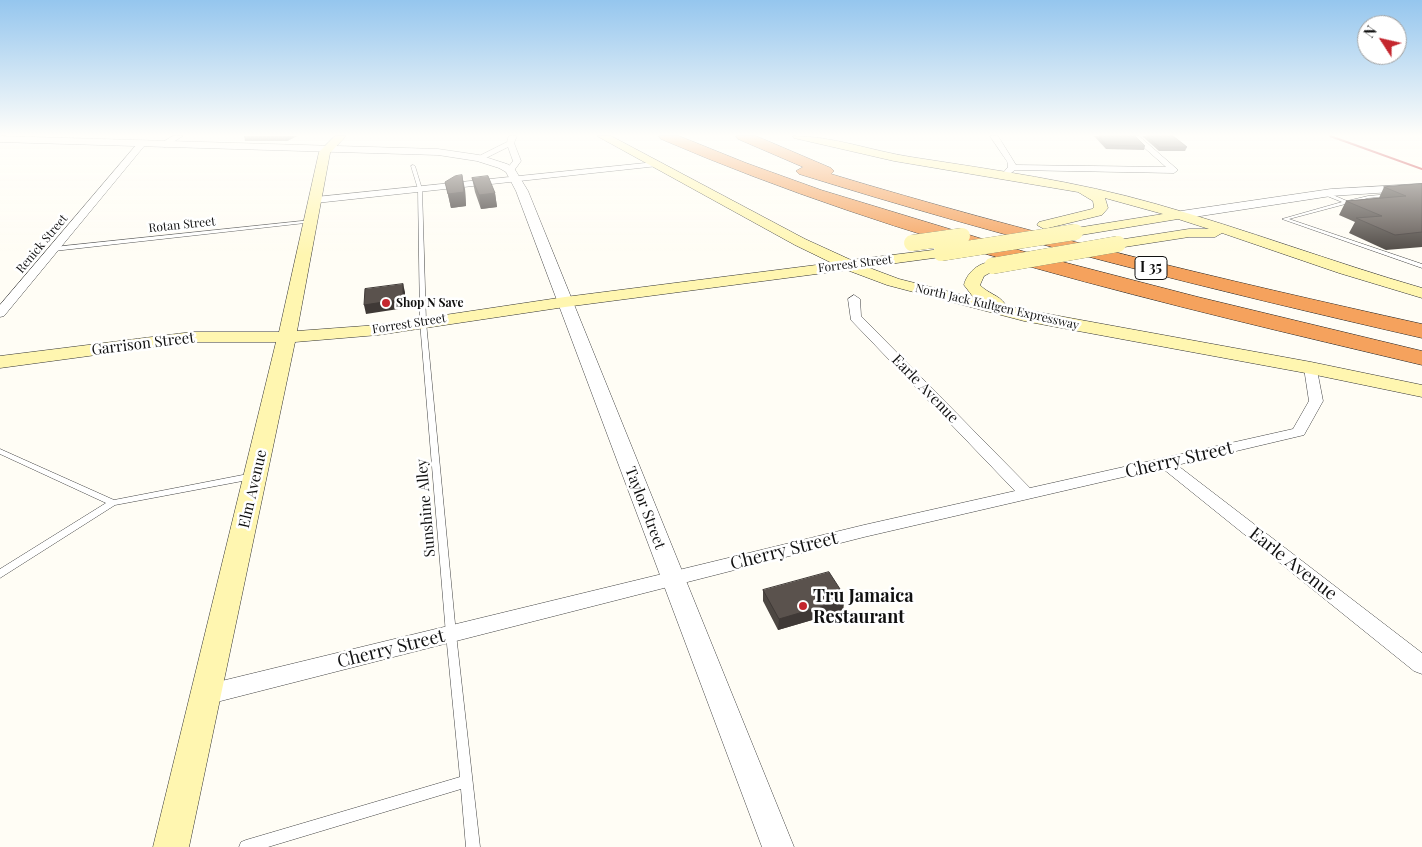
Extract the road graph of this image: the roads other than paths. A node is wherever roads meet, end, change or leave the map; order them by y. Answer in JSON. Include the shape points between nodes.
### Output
{"nodes":[{"id":1,"x":115,"y":176,"type":"edge"},
{"id":2,"x":321,"y":176,"type":"edge"},
{"id":3,"x":415,"y":176,"type":"edge"},
{"id":4,"x":503,"y":176,"type":"edge"},
{"id":5,"x":513,"y":176,"type":"edge"},
{"id":6,"x":677,"y":176,"type":"edge"},
{"id":7,"x":761,"y":176,"type":"edge"},
{"id":8,"x":820,"y":176,"type":"edge"},
{"id":9,"x":842,"y":176,"type":"edge"},
{"id":10,"x":1030,"y":176,"type":"edge"},
{"id":11,"x":1422,"y":186,"type":"edge"},
{"id":12,"x":1078,"y":188,"type":"junction"},
{"id":13,"x":420,"y":189,"type":"junction"},
{"id":14,"x":1323,"y":193,"type":"junction"},
{"id":15,"x":1395,"y":195,"type":"edge"},
{"id":16,"x":316,"y":200,"type":"junction"},
{"id":17,"x":1347,"y":203,"type":"junction"},
{"id":18,"x":1181,"y":216,"type":"junction"},
{"id":19,"x":967,"y":220,"type":"junction"},
{"id":20,"x":312,"y":221,"type":"junction"},
{"id":21,"x":1248,"y":238,"type":"junction"},
{"id":22,"x":54,"y":249,"type":"junction"},
{"id":23,"x":853,"y":254,"type":"junction"},
{"id":24,"x":1422,"y":266,"type":"edge"},
{"id":25,"x":1084,"y":274,"type":"junction"},
{"id":26,"x":1422,"y":293,"type":"edge"},
{"id":27,"x":854,"y":299,"type":"dead end"},
{"id":28,"x":565,"y":302,"type":"junction"},
{"id":29,"x":0,"y":314,"type":"edge"},
{"id":30,"x":1036,"y":318,"type":"junction"},
{"id":31,"x":423,"y":322,"type":"junction"},
{"id":32,"x":1422,"y":331,"type":"edge"},
{"id":33,"x":287,"y":338,"type":"junction"},
{"id":34,"x":1422,"y":358,"type":"edge"},
{"id":35,"x":0,"y":362,"type":"edge"},
{"id":36,"x":1311,"y":368,"type":"junction"},
{"id":37,"x":1422,"y":371,"type":"edge"},
{"id":38,"x":1422,"y":391,"type":"edge"},
{"id":39,"x":0,"y":451,"type":"edge"},
{"id":40,"x":1165,"y":463,"type":"junction"},
{"id":41,"x":256,"y":476,"type":"junction"},
{"id":42,"x":1028,"y":495,"type":"junction"},
{"id":43,"x":113,"y":503,"type":"junction"},
{"id":44,"x":0,"y":574,"type":"edge"},
{"id":45,"x":673,"y":578,"type":"junction"},
{"id":46,"x":451,"y":634,"type":"junction"},
{"id":47,"x":1422,"y":665,"type":"edge"},
{"id":48,"x":205,"y":695,"type":"junction"},
{"id":49,"x":467,"y":781,"type":"junction"},
{"id":50,"x":171,"y":847,"type":"edge"},
{"id":51,"x":246,"y":847,"type":"edge"},
{"id":52,"x":473,"y":847,"type":"edge"},
{"id":53,"x":778,"y":847,"type":"edge"}],
"edges":[{"from":1,"to":22,"type":"street","name":"Renick Street"},
{"from":2,"to":16,"type":"main road","name":"Elm Avenue"},
{"from":3,"to":13,"type":"lane","name":"Sunshine Alley"},
{"from":4,"to":13,"type":"street"},
{"from":5,"to":28,"type":"street","name":"Taylor Street","via":[[522,191]]},
{"from":6,"to":23,"type":"main road","via":[[808,246]]},
{"from":7,"to":25,"type":"highway","number":"I 35","via":[[836,201]]},
{"from":8,"to":19,"type":"highway","number":"I 35"},
{"from":9,"to":19,"type":"highway"},
{"from":10,"to":12,"type":"main road"},
{"from":11,"to":14,"type":"street","name":"Forrest Street","via":[[1383,186]]},
{"from":12,"to":18,"type":"main road"},
{"from":12,"to":23,"type":"main road","bridge":true,"via":[[1099,199],[1101,208],[1097,212],[1044,225]]},
{"from":13,"to":16,"type":"street"},
{"from":13,"to":31,"type":"lane","name":"Sunshine Alley"},
{"from":14,"to":17,"type":"lane"},
{"from":14,"to":18,"type":"street","name":"Forrest Street"},
{"from":15,"to":17,"type":"lane"},
{"from":16,"to":20,"type":"main road","name":"Elm Avenue"},
{"from":17,"to":24,"type":"lane","via":[[1284,219]]},
{"from":18,"to":21,"type":"main road"},
{"from":18,"to":23,"type":"main road","name":"Forrest Street","bridge":true,"via":[[940,253]]},
{"from":19,"to":32,"type":"highway","number":"I 35","via":[[1208,282]]},
{"from":20,"to":22,"type":"lane","name":"Rotan Street"},
{"from":20,"to":33,"type":"main road","name":"Elm Avenue"},
{"from":21,"to":26,"type":"main road"},
{"from":21,"to":30,"type":"main road","bridge":true,"via":[[1189,233],[992,266],[972,278],[972,285],[979,294]]},
{"from":22,"to":29,"type":"street","name":"Renick Street"},
{"from":23,"to":28,"type":"main road","name":"Forrest Street"},
{"from":23,"to":30,"type":"main road","name":"North Jack Kultgen Expressway","via":[[864,272]]},
{"from":25,"to":34,"type":"highway","number":"I 35"},
{"from":25,"to":37,"type":"highway","via":[[1231,319]]},
{"from":27,"to":42,"type":"street","name":"Earle Avenue","via":[[855,317]]},
{"from":28,"to":31,"type":"main road","name":"Forrest Street"},
{"from":28,"to":45,"type":"street","name":"Taylor Street"},
{"from":30,"to":36,"type":"main road","name":"North Jack Kultgen Expressway"},
{"from":31,"to":33,"type":"main road","name":"Forrest Street","via":[[378,330]]},
{"from":31,"to":46,"type":"lane","name":"Sunshine Alley"},
{"from":33,"to":35,"type":"main road","name":"Garrison Street","via":[[183,338]]},
{"from":33,"to":41,"type":"main road","name":"Elm Avenue"},
{"from":36,"to":38,"type":"main road","name":"North Jack Kultgen Expressway"},
{"from":36,"to":40,"type":"street","name":"Cherry Street","via":[[1316,401],[1299,432]]},
{"from":39,"to":43,"type":"lane"},
{"from":40,"to":42,"type":"street","name":"Cherry Street"},
{"from":40,"to":47,"type":"street","name":"Earle Avenue"},
{"from":41,"to":43,"type":"lane"},
{"from":41,"to":48,"type":"main road","name":"Elm Avenue"},
{"from":42,"to":45,"type":"street","name":"Cherry Street"},
{"from":43,"to":44,"type":"lane"},
{"from":45,"to":46,"type":"street","name":"Cherry Street"},
{"from":45,"to":53,"type":"street","name":"Taylor Street"},
{"from":46,"to":48,"type":"street","name":"Cherry Street"},
{"from":46,"to":49,"type":"lane","name":"Sunshine Alley"},
{"from":48,"to":50,"type":"main road","name":"Elm Avenue"},
{"from":49,"to":51,"type":"lane"},
{"from":49,"to":52,"type":"lane","name":"Sunshine Alley"}]}
